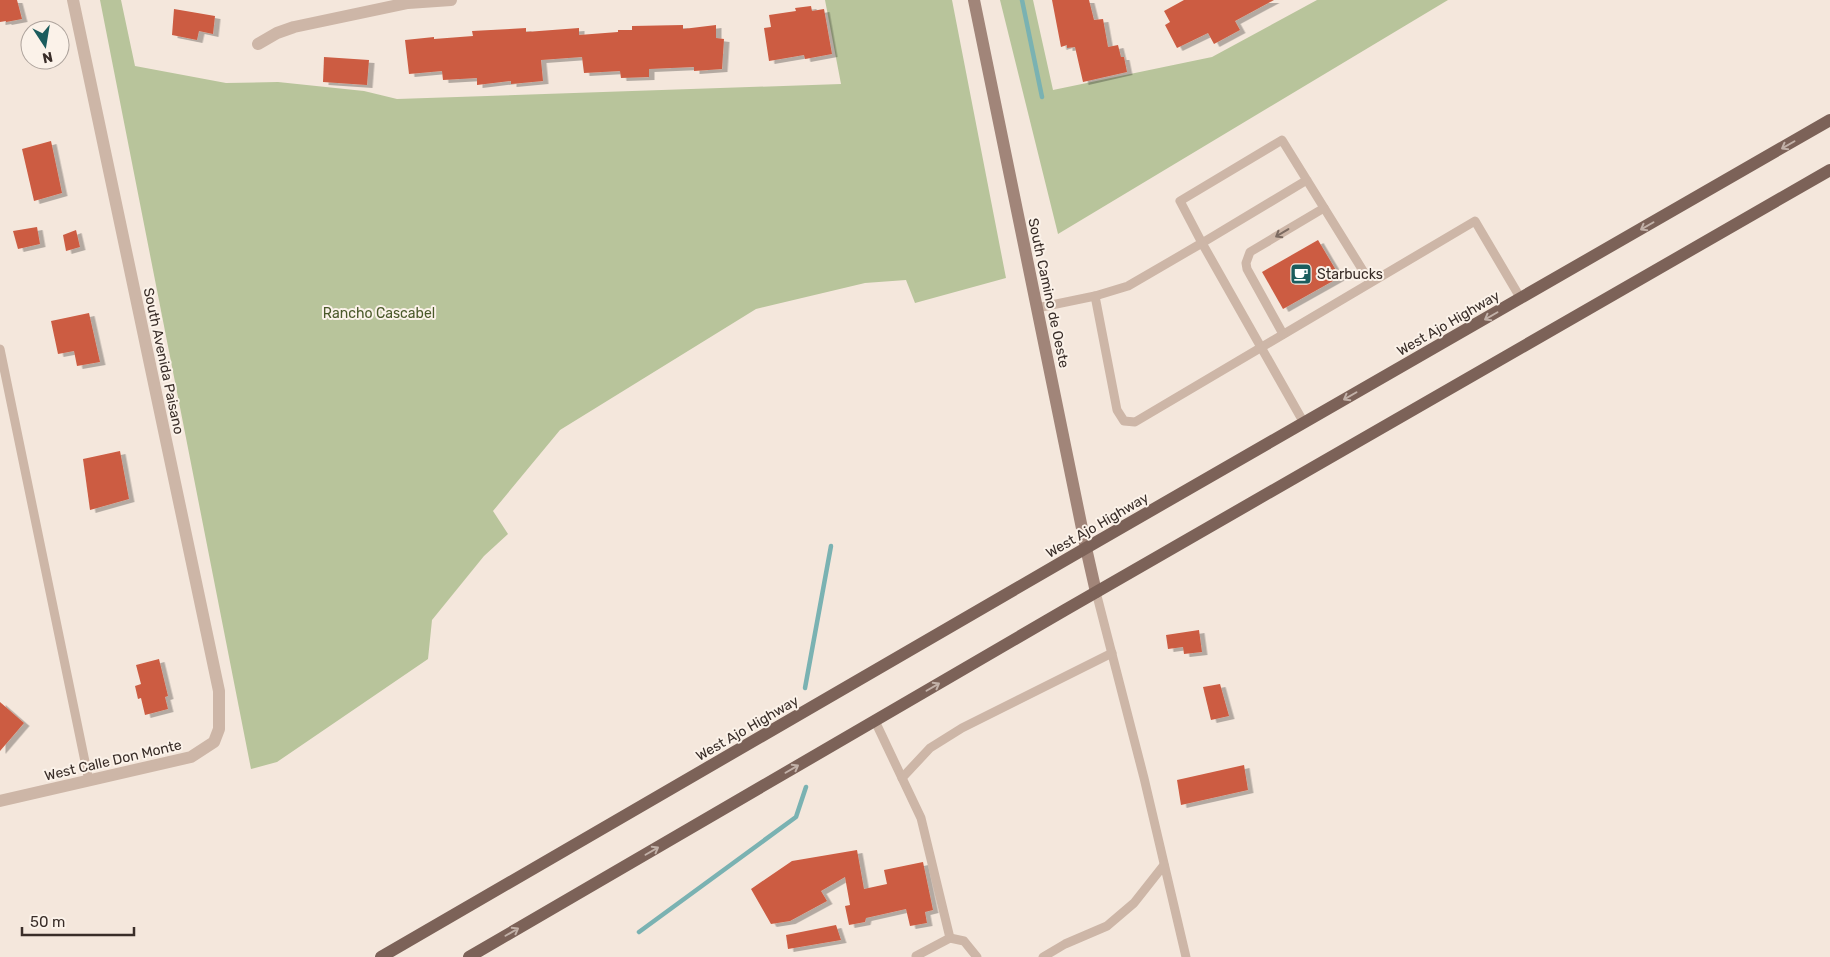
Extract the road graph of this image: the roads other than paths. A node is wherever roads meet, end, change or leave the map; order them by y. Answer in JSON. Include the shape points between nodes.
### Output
{"nodes":[{"id":1,"x":73,"y":0,"type":"edge"},
{"id":2,"x":451,"y":0,"type":"edge"},
{"id":3,"x":974,"y":0,"type":"edge"},
{"id":4,"x":258,"y":44,"type":"dead end"},
{"id":5,"x":1830,"y":120,"type":"edge"},
{"id":6,"x":1830,"y":170,"type":"edge"},
{"id":7,"x":1307,"y":180,"type":"junction"},
{"id":8,"x":1324,"y":208,"type":"junction"},
{"id":9,"x":1202,"y":242,"type":"junction"},
{"id":10,"x":1370,"y":282,"type":"junction"},
{"id":11,"x":1095,"y":296,"type":"junction"},
{"id":12,"x":1521,"y":299,"type":"junction"},
{"id":13,"x":1037,"y":308,"type":"junction"},
{"id":14,"x":1283,"y":334,"type":"junction"},
{"id":15,"x":1262,"y":346,"type":"junction"},
{"id":16,"x":0,"y":349,"type":"edge"},
{"id":17,"x":1304,"y":423,"type":"junction"},
{"id":18,"x":1086,"y":548,"type":"junction"},
{"id":19,"x":1096,"y":592,"type":"junction"},
{"id":20,"x":1112,"y":653,"type":"junction"},
{"id":21,"x":874,"y":721,"type":"junction"},
{"id":22,"x":219,"y":729,"type":"joint"},
{"id":23,"x":902,"y":778,"type":"junction"},
{"id":24,"x":89,"y":781,"type":"junction"},
{"id":25,"x":0,"y":801,"type":"edge"},
{"id":26,"x":1164,"y":865,"type":"junction"},
{"id":27,"x":950,"y":938,"type":"junction"},
{"id":28,"x":484,"y":953,"type":"edge"},
{"id":29,"x":916,"y":956,"type":"edge"},
{"id":30,"x":380,"y":957,"type":"edge"},
{"id":31,"x":469,"y":957,"type":"edge"},
{"id":32,"x":978,"y":957,"type":"edge"},
{"id":33,"x":1043,"y":957,"type":"edge"},
{"id":34,"x":1186,"y":957,"type":"edge"}],
"edges":[{"from":1,"to":22,"type":"street","name":"South Avenida Paisano","via":[[219,690]]},
{"from":2,"to":4,"type":"street","via":[[408,3],[294,27]]},
{"from":3,"to":13,"type":"street","name":"South Camino de Oeste"},
{"from":5,"to":12,"type":"main road","name":"West Ajo Highway","one_way":true},
{"from":6,"to":19,"type":"main road"},
{"from":7,"to":8,"type":"lane"},
{"from":7,"to":9,"type":"lane"},
{"from":7,"to":9,"type":"lane","via":[[1282,140],[1180,201]]},
{"from":8,"to":10,"type":"lane"},
{"from":8,"to":14,"type":"lane","one_way":true,"via":[[1250,252],[1246,263]]},
{"from":9,"to":11,"type":"lane","via":[[1128,286]]},
{"from":9,"to":15,"type":"lane"},
{"from":10,"to":12,"type":"lane","via":[[1475,221]]},
{"from":10,"to":14,"type":"lane"},
{"from":11,"to":13,"type":"lane"},
{"from":11,"to":15,"type":"lane","via":[[1116,410],[1124,421],[1135,422]]},
{"from":12,"to":17,"type":"main road","name":"West Ajo Highway","one_way":true},
{"from":13,"to":18,"type":"street","name":"South Camino de Oeste"},
{"from":14,"to":15,"type":"lane"},
{"from":15,"to":17,"type":"lane"},
{"from":16,"to":24,"type":"lane"},
{"from":17,"to":18,"type":"main road","name":"West Ajo Highway"},
{"from":18,"to":19,"type":"street","name":"South Camino de Oeste"},
{"from":18,"to":30,"type":"main road","name":"West Ajo Highway"},
{"from":19,"to":20,"type":"lane"},
{"from":21,"to":19,"type":"main road","one_way":true},
{"from":20,"to":23,"type":"lane","via":[[962,728],[930,748]]},
{"from":20,"to":26,"type":"lane"},
{"from":21,"to":23,"type":"lane"},
{"from":28,"to":21,"type":"main road","one_way":true},
{"from":22,"to":24,"type":"street","name":"West Calle Don Monte","via":[[214,742],[192,757]]},
{"from":23,"to":27,"type":"lane","via":[[921,818]]},
{"from":24,"to":25,"type":"street","name":"West Calle Don Monte"},
{"from":26,"to":33,"type":"lane","via":[[1134,903],[1107,926]]},
{"from":26,"to":34,"type":"lane"},
{"from":27,"to":29,"type":"lane"},
{"from":27,"to":32,"type":"lane","via":[[964,942]]},
{"from":28,"to":31,"type":"main road"}]}
